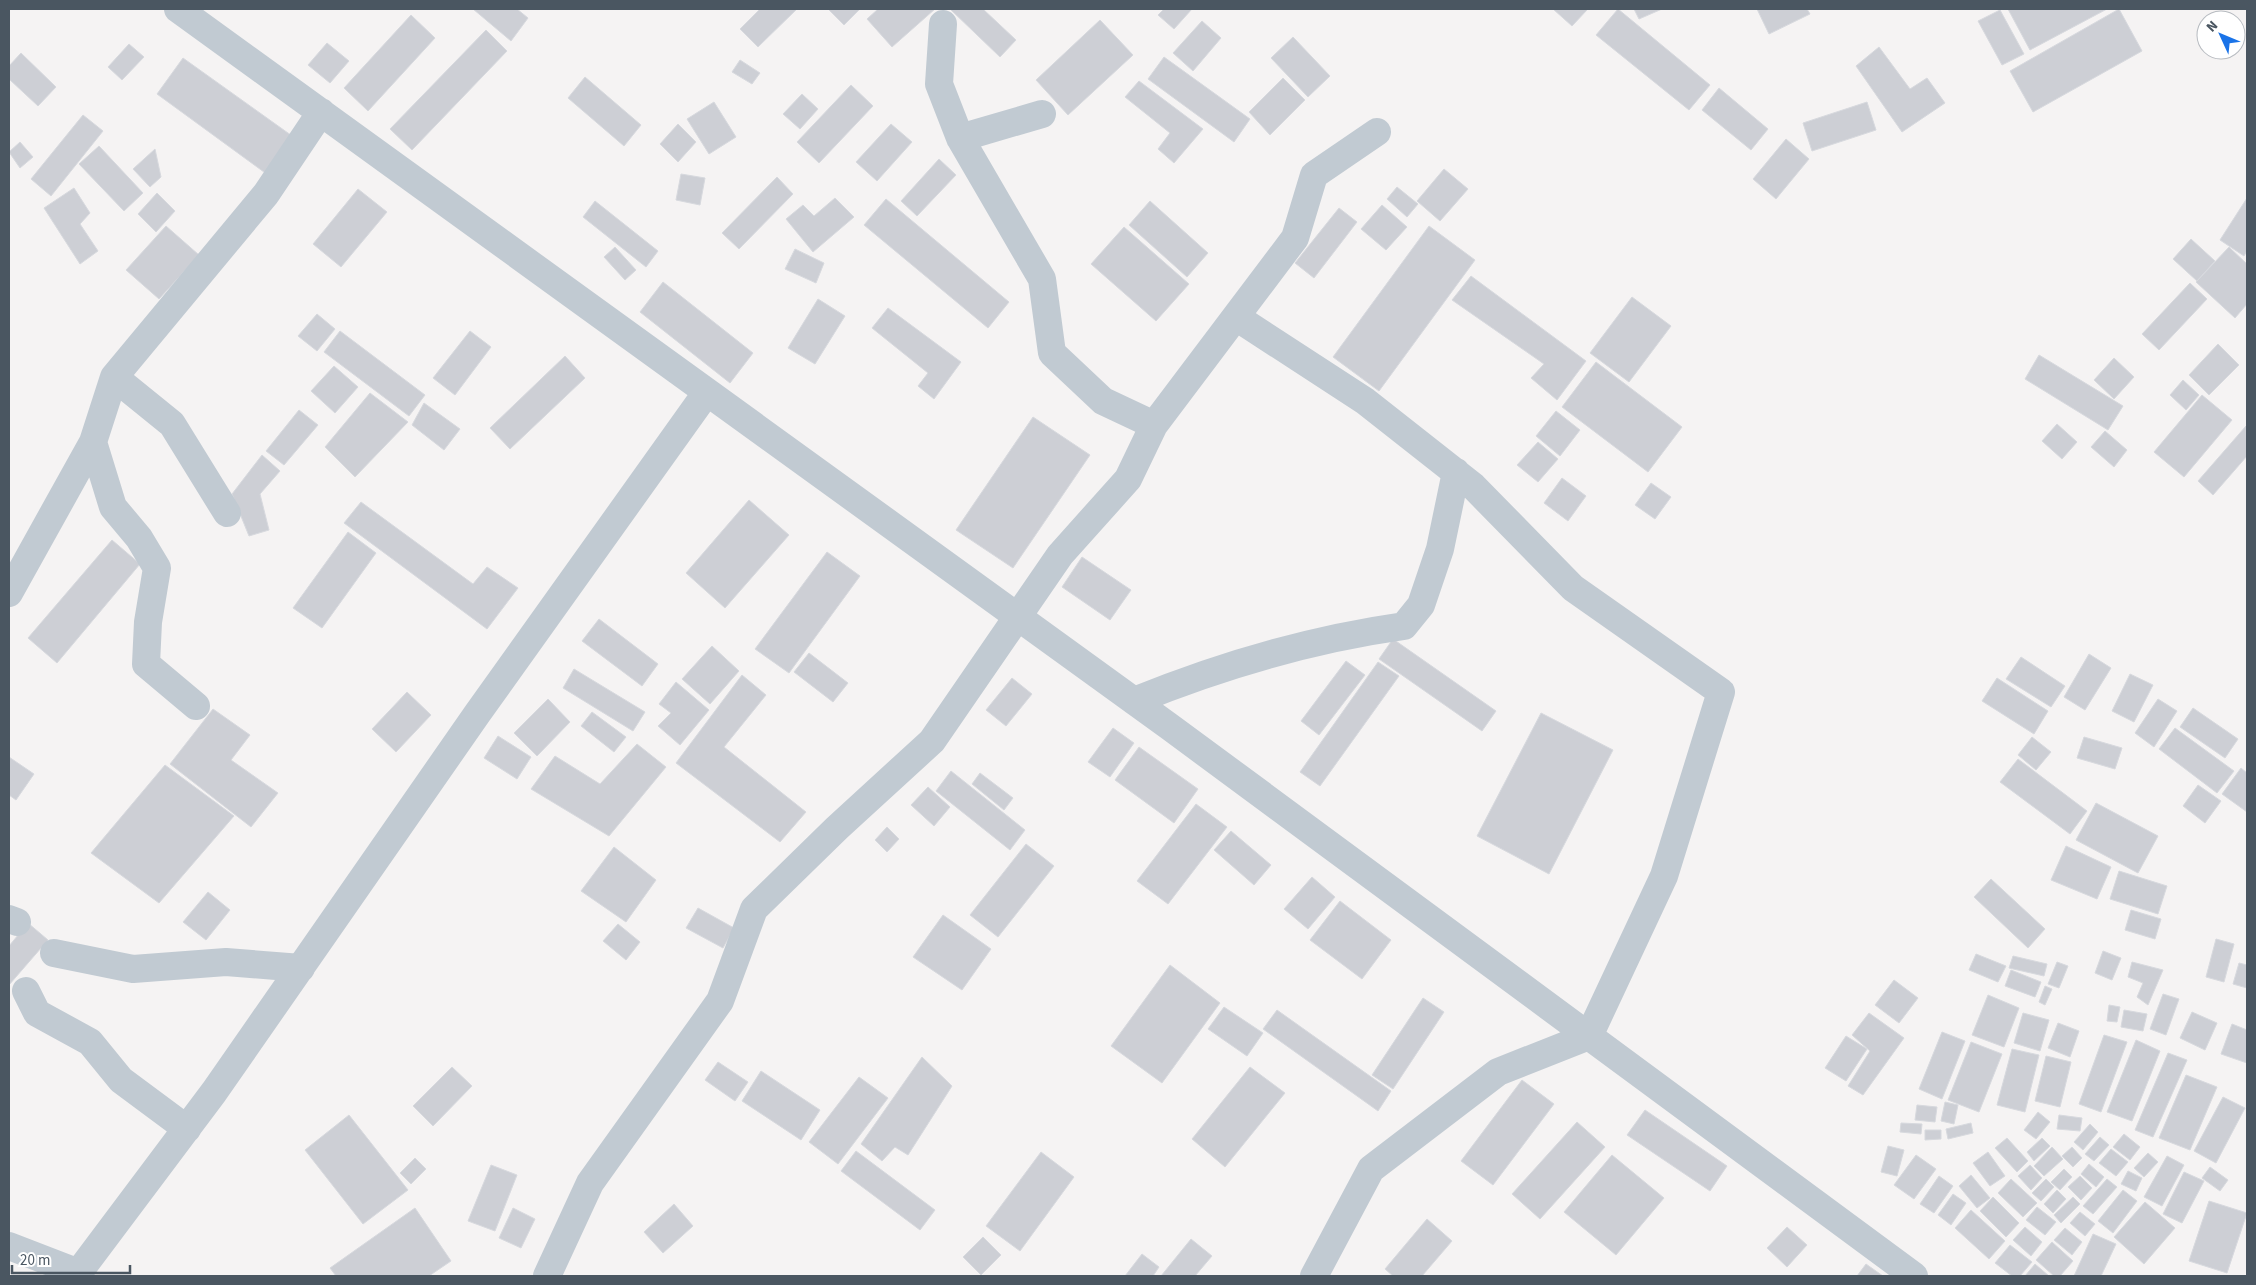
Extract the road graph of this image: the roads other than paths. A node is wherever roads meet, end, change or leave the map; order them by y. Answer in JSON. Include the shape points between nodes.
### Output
{"nodes":[{"id":1,"x":178,"y":9,"type":"edge"},
{"id":2,"x":943,"y":24,"type":"dead end"},
{"id":3,"x":321,"y":112,"type":"junction"},
{"id":4,"x":1042,"y":114,"type":"dead end"},
{"id":5,"x":1377,"y":132,"type":"dead end"},
{"id":6,"x":960,"y":138,"type":"junction"},
{"id":7,"x":1236,"y":317,"type":"junction"},
{"id":8,"x":114,"y":377,"type":"junction"},
{"id":9,"x":707,"y":392,"type":"junction"},
{"id":10,"x":1154,"y":425,"type":"junction"},
{"id":11,"x":93,"y":442,"type":"junction"},
{"id":12,"x":1456,"y":472,"type":"junction"},
{"id":13,"x":227,"y":512,"type":"dead end"},
{"id":14,"x":9,"y":593,"type":"edge"},
{"id":15,"x":1017,"y":616,"type":"junction"},
{"id":16,"x":1134,"y":700,"type":"junction"},
{"id":17,"x":196,"y":706,"type":"dead end"},
{"id":18,"x":54,"y":953,"type":"dead end"},
{"id":19,"x":301,"y":968,"type":"junction"},
{"id":20,"x":26,"y":991,"type":"dead end"},
{"id":21,"x":1589,"y":1036,"type":"junction"},
{"id":22,"x":187,"y":1129,"type":"junction"},
{"id":23,"x":9,"y":1246,"type":"edge"},
{"id":24,"x":78,"y":1275,"type":"edge"},
{"id":25,"x":547,"y":1276,"type":"edge"},
{"id":26,"x":1314,"y":1276,"type":"edge"},
{"id":27,"x":1914,"y":1276,"type":"edge"}],
"edges":[{"from":1,"to":3,"type":"street"},
{"from":2,"to":6,"type":"street","via":[[939,84]]},
{"from":3,"to":8,"type":"street","via":[[266,194]]},
{"from":3,"to":9,"type":"street"},
{"from":4,"to":6,"type":"street"},
{"from":5,"to":7,"type":"street","via":[[1314,175],[1295,238]]},
{"from":6,"to":10,"type":"street","via":[[1042,279],[1052,353],[1103,401]]},
{"from":7,"to":10,"type":"street"},
{"from":7,"to":12,"type":"street","via":[[1364,401]]},
{"from":8,"to":11,"type":"street"},
{"from":8,"to":13,"type":"street","via":[[172,424]]},
{"from":9,"to":15,"type":"street"},
{"from":9,"to":19,"type":"street"},
{"from":10,"to":15,"type":"street","via":[[1128,479],[1060,554]]},
{"from":11,"to":14,"type":"street"},
{"from":11,"to":17,"type":"street","via":[[113,507],[139,538],[157,568],[148,622],[146,664]]},
{"from":12,"to":16,"type":"street","via":[[1440,550],[1421,605],[1404,626],[1354,633],[1268,656],[1174,684]]},
{"from":12,"to":21,"type":"street","via":[[1474,486],[1573,588],[1721,692],[1664,876]]},
{"from":15,"to":16,"type":"street"},
{"from":15,"to":25,"type":"street","via":[[932,741],[754,909],[720,1001],[590,1183]]},
{"from":16,"to":21,"type":"street"},
{"from":18,"to":19,"type":"street","via":[[133,969],[226,962]]},
{"from":19,"to":22,"type":"street"},
{"from":20,"to":22,"type":"street","via":[[37,1013],[90,1042],[121,1080]]},
{"from":21,"to":26,"type":"street","via":[[1498,1072],[1371,1169]]},
{"from":21,"to":27,"type":"street"},
{"from":22,"to":24,"type":"street"},
{"from":23,"to":24,"type":"street"}]}
